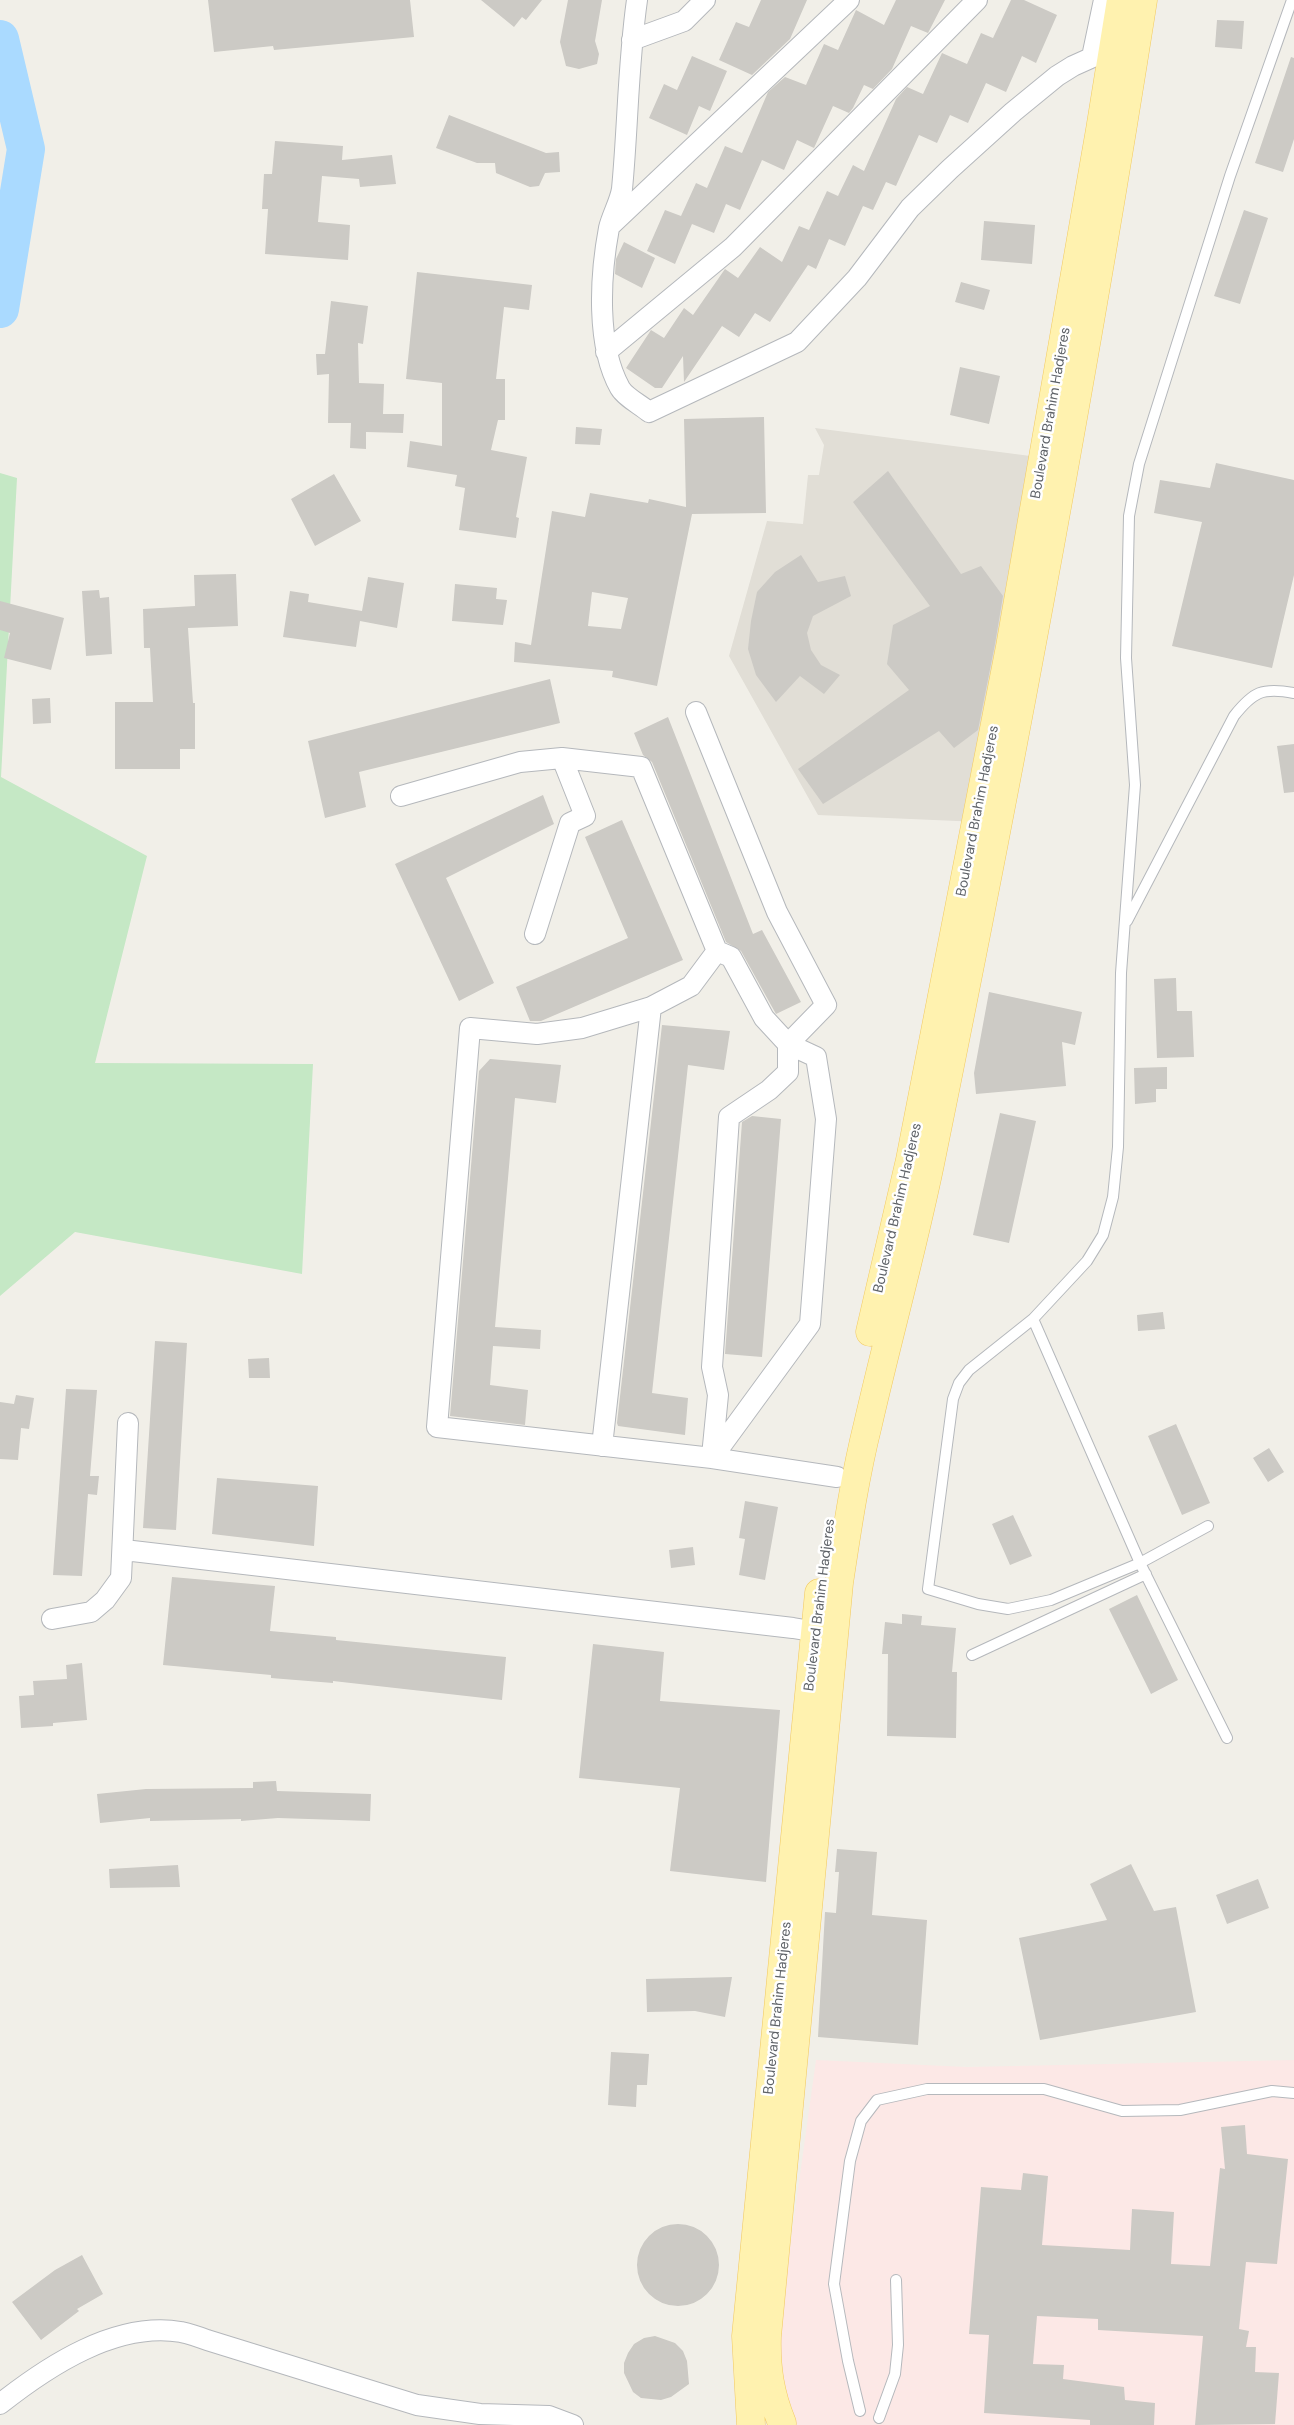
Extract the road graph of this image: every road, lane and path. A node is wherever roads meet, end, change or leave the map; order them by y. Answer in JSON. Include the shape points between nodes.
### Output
{"nodes":[{"id":1,"x":637,"y":0,"type":"edge"},
{"id":2,"x":705,"y":0,"type":"edge"},
{"id":3,"x":848,"y":0,"type":"edge"},
{"id":4,"x":977,"y":0,"type":"edge"},
{"id":5,"x":1292,"y":0,"type":"edge"},
{"id":6,"x":1117,"y":20,"type":"edge"},
{"id":7,"x":632,"y":40,"type":"junction"},
{"id":8,"x":610,"y":226,"type":"junction"},
{"id":9,"x":606,"y":352,"type":"junction"},
{"id":10,"x":1294,"y":693,"type":"edge"},
{"id":11,"x":696,"y":712,"type":"dead end"},
{"id":12,"x":562,"y":758,"type":"junction"},
{"id":13,"x":401,"y":796,"type":"dead end"},
{"id":14,"x":1124,"y":927,"type":"junction"},
{"id":15,"x":535,"y":934,"type":"dead end"},
{"id":16,"x":717,"y":951,"type":"junction"},
{"id":17,"x":651,"y":1007,"type":"junction"},
{"id":18,"x":788,"y":1044,"type":"junction"},
{"id":19,"x":1033,"y":1319,"type":"junction"},
{"id":20,"x":128,"y":1423,"type":"dead end"},
{"id":21,"x":602,"y":1446,"type":"junction"},
{"id":22,"x":712,"y":1458,"type":"junction"},
{"id":23,"x":837,"y":1477,"type":"junction"},
{"id":24,"x":1208,"y":1526,"type":"dead end"},
{"id":25,"x":124,"y":1550,"type":"junction"},
{"id":26,"x":1140,"y":1563,"type":"junction"},
{"id":27,"x":1146,"y":1574,"type":"junction"},
{"id":28,"x":52,"y":1619,"type":"dead end"},
{"id":29,"x":824,"y":1634,"type":"junction"},
{"id":30,"x":972,"y":1655,"type":"dead end"},
{"id":31,"x":1227,"y":1738,"type":"dead end"},
{"id":32,"x":1294,"y":2093,"type":"edge"},
{"id":33,"x":896,"y":2280,"type":"dead end"},
{"id":34,"x":0,"y":2404,"type":"edge"},
{"id":35,"x":860,"y":2411,"type":"dead end"},
{"id":36,"x":878,"y":2418,"type":"dead end"},
{"id":37,"x":778,"y":2424,"type":"edge"},
{"id":38,"x":573,"y":2425,"type":"edge"},
{"id":39,"x":751,"y":2425,"type":"edge"}],
"edges":[{"from":1,"to":7,"type":"street"},
{"from":2,"to":7,"type":"street","via":[[684,20]]},
{"from":3,"to":8,"type":"street"},
{"from":4,"to":9,"type":"street","via":[[733,247]]},
{"from":5,"to":14,"type":"lane","via":[[1230,176],[1133,490],[1129,516],[1126,658],[1134,785]]},
{"from":6,"to":9,"type":"street","via":[[910,208],[857,278],[797,342],[649,412],[620,390]]},
{"from":6,"to":23,"type":"main road","name":"Boulevard Brahim Hadjeres","via":[[1008,657],[910,1160]]},
{"from":6,"to":29,"type":"main road","via":[[1031,648],[929,1168],[856,1478],[841,1566]]},
{"from":7,"to":8,"type":"street","via":[[622,192]]},
{"from":8,"to":9,"type":"street","via":[[603,265]]},
{"from":10,"to":14,"type":"lane","via":[[1264,691],[1249,698],[1234,716]]},
{"from":11,"to":18,"type":"street","via":[[777,912],[826,1005]]},
{"from":12,"to":13,"type":"street","via":[[520,762]]},
{"from":12,"to":15,"type":"street","via":[[585,816],[570,824]]},
{"from":12,"to":16,"type":"street","via":[[641,767]]},
{"from":14,"to":19,"type":"lane","via":[[1118,1147],[1113,1197],[1103,1235],[1087,1261]]},
{"from":16,"to":17,"type":"street","via":[[691,986]]},
{"from":16,"to":18,"type":"street","via":[[731,958],[764,1018]]},
{"from":17,"to":21,"type":"street"},
{"from":17,"to":21,"type":"street","via":[[582,1028],[538,1034],[470,1028],[437,1427]]},
{"from":18,"to":22,"type":"street","via":[[788,1072],[769,1090],[729,1117],[712,1367],[718,1395]]},
{"from":18,"to":22,"type":"street","via":[[816,1057],[826,1119],[810,1324]]},
{"from":19,"to":26,"type":"lane"},
{"from":19,"to":26,"type":"lane","via":[[969,1370],[953,1399],[928,1589],[1008,1609],[1051,1600]]},
{"from":20,"to":25,"type":"street"},
{"from":21,"to":22,"type":"street"},
{"from":22,"to":23,"type":"street"},
{"from":23,"to":29,"type":"main road","name":"Boulevard Brahim Hadjeres","via":[[822,1566]]},
{"from":24,"to":26,"type":"lane"},
{"from":25,"to":28,"type":"street","via":[[121,1578],[105,1600],[91,1612]]},
{"from":25,"to":29,"type":"street"},
{"from":26,"to":27,"type":"lane"},
{"from":27,"to":30,"type":"lane"},
{"from":27,"to":31,"type":"lane"},
{"from":29,"to":37,"type":"main road","via":[[767,2336],[769,2383]]},
{"from":29,"to":39,"type":"main road","name":"Boulevard Brahim Hadjeres","via":[[746,2336]]},
{"from":32,"to":35,"type":"lane","via":[[1272,2091],[1180,2110],[1122,2111],[1044,2089],[927,2088],[877,2100],[860,2121],[850,2161],[834,2284]]},
{"from":33,"to":36,"type":"lane","via":[[898,2345],[895,2374]]},
{"from":34,"to":38,"type":"street","via":[[78,2352],[104,2341],[160,2331],[181,2332],[417,2406],[474,2413],[549,2416]]}]}
